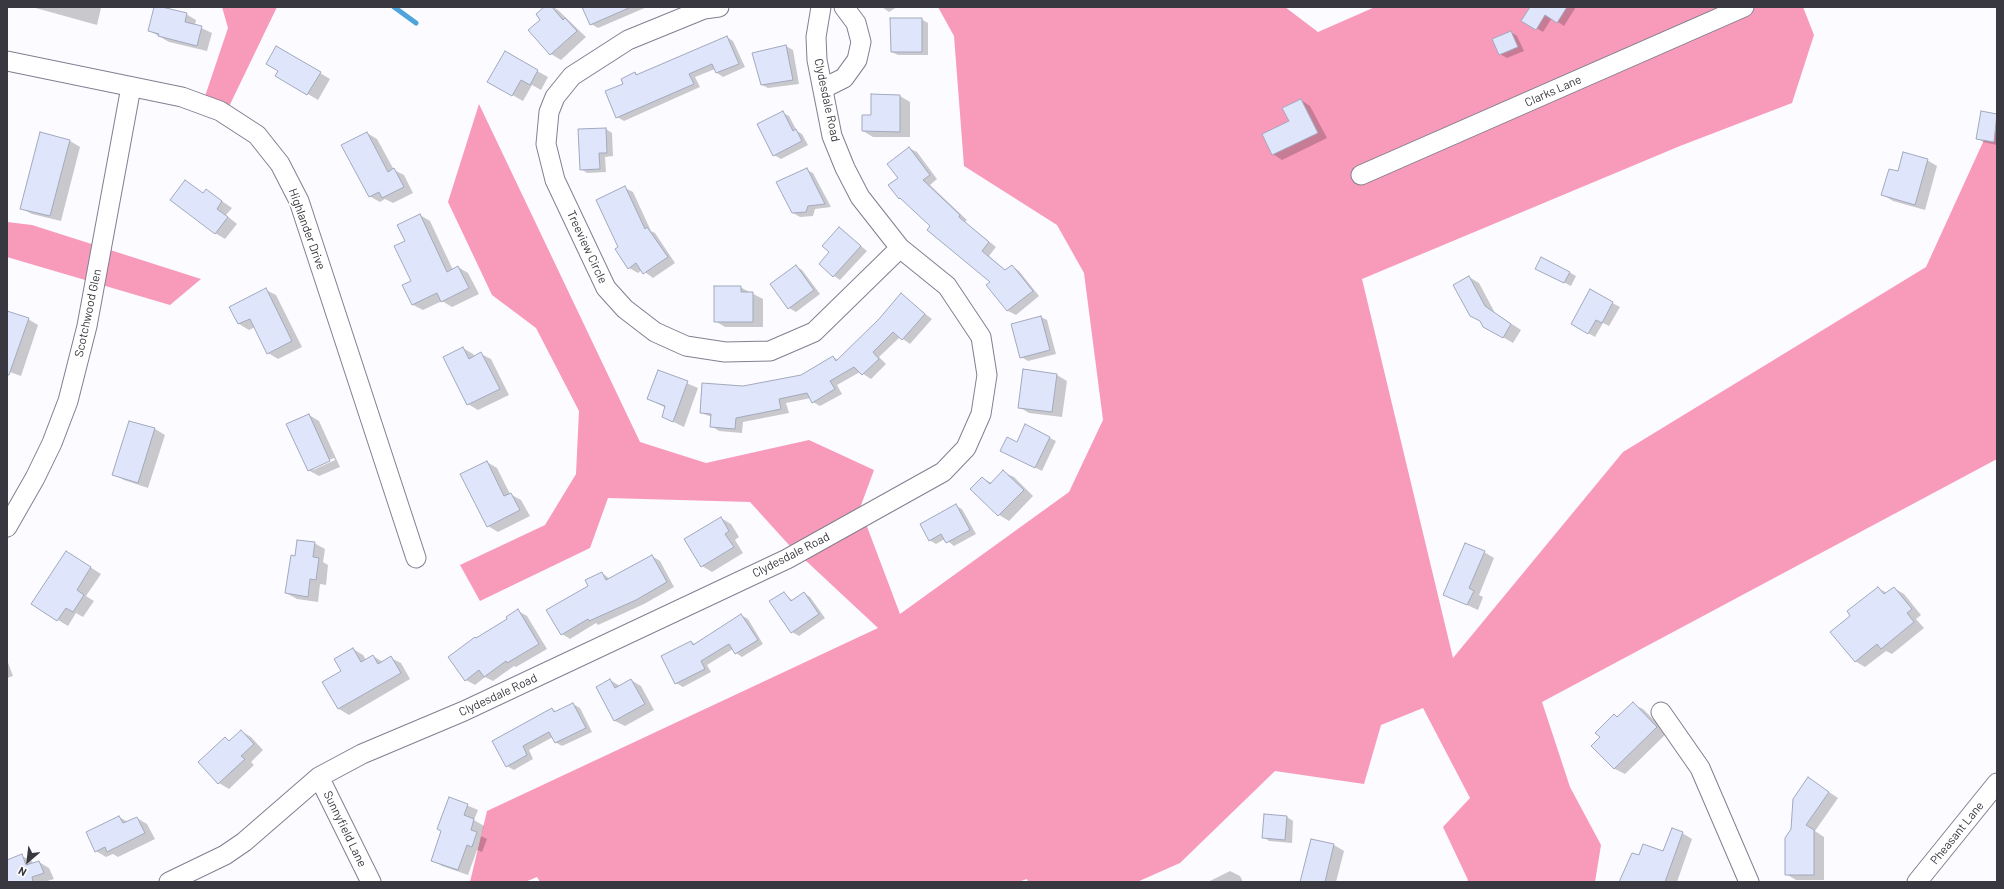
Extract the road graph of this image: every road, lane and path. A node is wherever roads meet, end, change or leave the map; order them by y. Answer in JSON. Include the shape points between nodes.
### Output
{"nodes":[{"id":1,"x":718,"y":7,"type":"edge"},
{"id":2,"x":821,"y":7,"type":"edge"},
{"id":3,"x":844,"y":7,"type":"edge"},
{"id":4,"x":1744,"y":7,"type":"edge"},
{"id":5,"x":7,"y":60,"type":"edge"},
{"id":6,"x":131,"y":87,"type":"junction"},
{"id":7,"x":824,"y":88,"type":"junction"},
{"id":8,"x":1361,"y":175,"type":"dead end"},
{"id":9,"x":900,"y":248,"type":"junction"},
{"id":10,"x":7,"y":527,"type":"edge"},
{"id":11,"x":416,"y":558,"type":"dead end"},
{"id":12,"x":1661,"y":712,"type":"dead end"},
{"id":13,"x":319,"y":777,"type":"junction"},
{"id":14,"x":1997,"y":783,"type":"edge"},
{"id":15,"x":169,"y":882,"type":"edge"},
{"id":16,"x":371,"y":882,"type":"edge"},
{"id":17,"x":1749,"y":882,"type":"edge"},
{"id":18,"x":1917,"y":882,"type":"edge"}],
"edges":[{"from":1,"to":9,"type":"street","name":"Treeview Circle","via":[[704,9],[628,40],[572,76],[555,97],[549,112],[546,144],[555,180],[606,288],[625,309],[655,332],[686,346],[725,352],[770,351],[814,332]]},
{"from":2,"to":7,"type":"street","name":"Clydesdale Road","via":[[816,37],[817,60]]},
{"from":3,"to":7,"type":"street","via":[[856,23],[861,42],[857,60],[844,78]]},
{"from":4,"to":8,"type":"street","name":"Clarks Lane"},
{"from":5,"to":6,"type":"street","name":"Highlander Drive"},
{"from":6,"to":10,"type":"street","name":"Scotchwood Glen","via":[[87,326],[68,401],[52,443]]},
{"from":6,"to":11,"type":"street","name":"Highlander Drive","via":[[182,97],[220,111],[257,135],[280,164],[299,201]]},
{"from":7,"to":9,"type":"street","name":"Clydesdale Road","via":[[832,136],[845,168],[860,197]]},
{"from":9,"to":13,"type":"street","name":"Clydesdale Road","via":[[947,286],[981,337],[987,375],[981,414],[966,448],[943,472],[787,560],[464,711],[362,754]]},
{"from":12,"to":17,"type":"street","via":[[1700,768]]},
{"from":13,"to":15,"type":"street","name":"Clydesdale Road","via":[[225,856]]},
{"from":13,"to":16,"type":"street","name":"Sunnyfield Lane"},
{"from":14,"to":18,"type":"street","name":"Pheasant Lane"}]}
